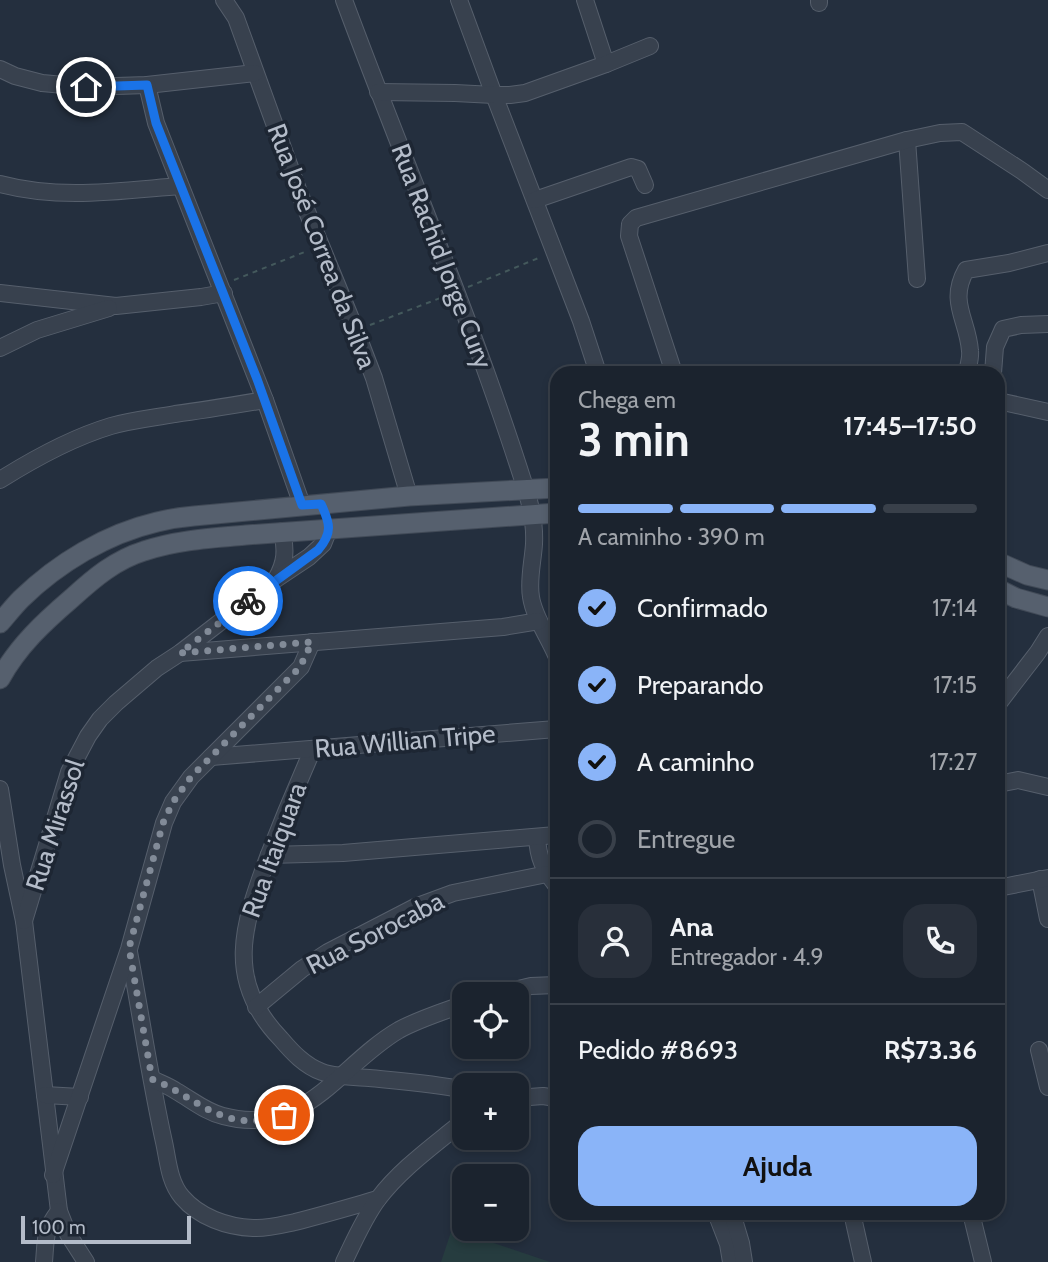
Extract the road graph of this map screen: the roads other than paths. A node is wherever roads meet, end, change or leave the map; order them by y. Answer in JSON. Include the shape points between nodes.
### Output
{"nodes":[{"id":1,"x":344,"y":0,"type":"edge"},
{"id":2,"x":459,"y":0,"type":"edge"},
{"id":3,"x":584,"y":0,"type":"edge"},
{"id":4,"x":229,"y":2,"type":"edge"},
{"id":5,"x":650,"y":46,"type":"dead end"},
{"id":6,"x":606,"y":64,"type":"junction"},
{"id":7,"x":0,"y":69,"type":"edge"},
{"id":8,"x":255,"y":73,"type":"junction"},
{"id":9,"x":147,"y":85,"type":"junction"},
{"id":10,"x":378,"y":92,"type":"junction"},
{"id":11,"x":494,"y":95,"type":"junction"},
{"id":12,"x":907,"y":140,"type":"junction"},
{"id":13,"x":0,"y":184,"type":"edge"},
{"id":14,"x":180,"y":186,"type":"junction"},
{"id":15,"x":645,"y":186,"type":"dead end"},
{"id":16,"x":1048,"y":190,"type":"edge"},
{"id":17,"x":535,"y":200,"type":"junction"},
{"id":18,"x":1048,"y":253,"type":"edge"},
{"id":19,"x":917,"y":279,"type":"dead end"},
{"id":20,"x":222,"y":289,"type":"junction"},
{"id":21,"x":0,"y":293,"type":"edge"},
{"id":22,"x":116,"y":306,"type":"junction"},
{"id":23,"x":1048,"y":324,"type":"edge"},
{"id":24,"x":0,"y":348,"type":"edge"},
{"id":25,"x":596,"y":366,"type":"edge"},
{"id":26,"x":672,"y":366,"type":"edge"},
{"id":27,"x":968,"y":366,"type":"edge"},
{"id":28,"x":994,"y":366,"type":"edge"},
{"id":29,"x":265,"y":400,"type":"junction"},
{"id":30,"x":1005,"y":402,"type":"edge"},
{"id":31,"x":1048,"y":412,"type":"edge"},
{"id":32,"x":0,"y":480,"type":"edge"},
{"id":33,"x":550,"y":488,"type":"edge"},
{"id":34,"x":526,"y":490,"type":"junction"},
{"id":35,"x":409,"y":496,"type":"junction"},
{"id":36,"x":311,"y":505,"type":"junction"},
{"id":37,"x":280,"y":508,"type":"junction"},
{"id":38,"x":550,"y":513,"type":"edge"},
{"id":39,"x":531,"y":514,"type":"junction"},
{"id":40,"x":329,"y":529,"type":"junction"},
{"id":41,"x":282,"y":531,"type":"junction"},
{"id":42,"x":1005,"y":567,"type":"edge"},
{"id":43,"x":276,"y":579,"type":"junction"},
{"id":44,"x":1048,"y":580,"type":"edge"},
{"id":45,"x":1005,"y":592,"type":"edge"},
{"id":46,"x":1048,"y":607,"type":"edge"},
{"id":47,"x":540,"y":621,"type":"junction"},
{"id":48,"x":0,"y":623,"type":"edge"},
{"id":49,"x":1048,"y":636,"type":"edge"},
{"id":50,"x":312,"y":642,"type":"junction"},
{"id":51,"x":550,"y":642,"type":"edge"},
{"id":52,"x":180,"y":653,"type":"junction"},
{"id":53,"x":1043,"y":655,"type":"edge"},
{"id":54,"x":0,"y":679,"type":"edge"},
{"id":55,"x":1005,"y":696,"type":"edge"},
{"id":56,"x":550,"y":729,"type":"edge"},
{"id":57,"x":313,"y":749,"type":"junction"},
{"id":58,"x":211,"y":757,"type":"junction"},
{"id":59,"x":1005,"y":782,"type":"edge"},
{"id":60,"x":1048,"y":786,"type":"edge"},
{"id":61,"x":0,"y":789,"type":"edge"},
{"id":62,"x":550,"y":836,"type":"edge"},
{"id":63,"x":537,"y":837,"type":"junction"},
{"id":64,"x":269,"y":855,"type":"junction"},
{"id":65,"x":12,"y":865,"type":"junction"},
{"id":66,"x":40,"y":868,"type":"junction"},
{"id":67,"x":550,"y":875,"type":"edge"},
{"id":68,"x":1044,"y":878,"type":"edge"},
{"id":69,"x":550,"y":879,"type":"edge"},
{"id":70,"x":1005,"y":886,"type":"edge"},
{"id":71,"x":1048,"y":919,"type":"edge"},
{"id":72,"x":24,"y":921,"type":"junction"},
{"id":73,"x":129,"y":948,"type":"junction"},
{"id":74,"x":550,"y":985,"type":"edge"},
{"id":75,"x":529,"y":986,"type":"edge"},
{"id":76,"x":113,"y":999,"type":"junction"},
{"id":77,"x":256,"y":1007,"type":"junction"},
{"id":78,"x":452,"y":1008,"type":"edge"},
{"id":79,"x":142,"y":1019,"type":"junction"},
{"id":80,"x":1039,"y":1050,"type":"dead end"},
{"id":81,"x":342,"y":1076,"type":"junction"},
{"id":82,"x":152,"y":1079,"type":"junction"},
{"id":83,"x":452,"y":1087,"type":"edge"},
{"id":84,"x":1048,"y":1087,"type":"edge"},
{"id":85,"x":45,"y":1095,"type":"junction"},
{"id":86,"x":80,"y":1097,"type":"junction"},
{"id":87,"x":529,"y":1097,"type":"edge"},
{"id":88,"x":550,"y":1097,"type":"edge"},
{"id":89,"x":452,"y":1130,"type":"edge"},
{"id":90,"x":53,"y":1175,"type":"junction"},
{"id":91,"x":378,"y":1199,"type":"junction"},
{"id":92,"x":59,"y":1211,"type":"junction"},
{"id":93,"x":719,"y":1220,"type":"edge"},
{"id":94,"x":734,"y":1220,"type":"edge"},
{"id":95,"x":854,"y":1220,"type":"edge"},
{"id":96,"x":973,"y":1220,"type":"edge"},
{"id":97,"x":46,"y":1234,"type":"junction"},
{"id":98,"x":68,"y":1234,"type":"junction"},
{"id":99,"x":44,"y":1262,"type":"edge"},
{"id":100,"x":86,"y":1262,"type":"edge"},
{"id":101,"x":344,"y":1262,"type":"edge"},
{"id":102,"x":731,"y":1262,"type":"edge"},
{"id":103,"x":744,"y":1262,"type":"edge"},
{"id":104,"x":863,"y":1262,"type":"edge"},
{"id":105,"x":983,"y":1262,"type":"edge"}],
"edges":[{"from":1,"to":10,"type":"street","name":"Rua Rachid Jorge Cury"},
{"from":2,"to":11,"type":"street"},
{"from":3,"to":6,"type":"street"},
{"from":4,"to":8,"type":"street","name":"Rua José Correa da Silva"},
{"from":5,"to":6,"type":"street"},
{"from":6,"to":11,"type":"street","via":[[525,93]]},
{"from":7,"to":9,"type":"street","via":[[65,86]]},
{"from":8,"to":9,"type":"street"},
{"from":8,"to":35,"type":"street","name":"Rua José Correa da Silva","via":[[356,331]]},
{"from":9,"to":14,"type":"street"},
{"from":10,"to":11,"type":"street"},
{"from":10,"to":34,"type":"street","name":"Rua Rachid Jorge Cury","via":[[457,292]]},
{"from":11,"to":17,"type":"street"},
{"from":12,"to":16,"type":"street","via":[[962,132]]},
{"from":12,"to":19,"type":"street"},
{"from":12,"to":26,"type":"street","via":[[633,220],[629,236]]},
{"from":13,"to":14,"type":"street","via":[[59,194]]},
{"from":14,"to":20,"type":"street"},
{"from":15,"to":17,"type":"street","via":[[638,169],[631,167]]},
{"from":17,"to":25,"type":"street"},
{"from":18,"to":27,"type":"street","via":[[967,270],[960,282],[959,304],[970,351]]},
{"from":20,"to":22,"type":"street","via":[[201,297]]},
{"from":20,"to":29,"type":"street"},
{"from":21,"to":22,"type":"street"},
{"from":22,"to":24,"type":"street","via":[[37,330]]},
{"from":23,"to":28,"type":"street","via":[[1003,329]]},
{"from":29,"to":32,"type":"street","via":[[113,426],[60,446]]},
{"from":29,"to":36,"type":"street"},
{"from":30,"to":31,"type":"street"},
{"from":33,"to":34,"type":"main road"},
{"from":34,"to":35,"type":"main road"},
{"from":34,"to":39,"type":"street","name":"Rua Rachid Jorge Cury"},
{"from":35,"to":36,"type":"main road"},
{"from":36,"to":37,"type":"main road"},
{"from":36,"to":40,"type":"main road"},
{"from":37,"to":41,"type":"main road"},
{"from":37,"to":48,"type":"main road","via":[[159,521],[129,530],[78,555],[21,599]]},
{"from":38,"to":39,"type":"main road"},
{"from":39,"to":40,"type":"main road"},
{"from":39,"to":47,"type":"street","name":"Rua Rachid Jorge Cury","via":[[530,590]]},
{"from":40,"to":41,"type":"main road"},
{"from":40,"to":43,"type":"street","name":"Rua Mirassol","via":[[318,550]]},
{"from":41,"to":43,"type":"street","via":[[285,559]]},
{"from":41,"to":54,"type":"main road","via":[[163,546],[116,563],[44,622]]},
{"from":42,"to":44,"type":"main road"},
{"from":43,"to":52,"type":"street","name":"Rua Mirassol"},
{"from":45,"to":46,"type":"main road"},
{"from":47,"to":50,"type":"street"},
{"from":47,"to":51,"type":"street","name":"Rua Rachid Jorge Cury"},
{"from":49,"to":53,"type":"street"},
{"from":50,"to":52,"type":"street"},
{"from":50,"to":58,"type":"street","via":[[300,667]]},
{"from":52,"to":66,"type":"street","name":"Rua Mirassol","via":[[116,703],[88,736],[69,772]]},
{"from":53,"to":55,"type":"street"},
{"from":56,"to":57,"type":"street","name":"Rua Willian Tripe"},
{"from":57,"to":58,"type":"street","name":"Rua Willian Tripe"},
{"from":57,"to":64,"type":"street","name":"Rua Itaiquara"},
{"from":58,"to":73,"type":"street","via":[[185,785],[163,823]]},
{"from":59,"to":60,"type":"street"},
{"from":61,"to":65,"type":"street"},
{"from":62,"to":63,"type":"street"},
{"from":63,"to":64,"type":"street"},
{"from":63,"to":67,"type":"street","via":[[538,853]]},
{"from":64,"to":77,"type":"street","name":"Rua Itaiquara","via":[[245,928],[245,973]]},
{"from":65,"to":66,"type":"street"},
{"from":65,"to":72,"type":"street"},
{"from":66,"to":72,"type":"street","name":"Rua Mirassol"},
{"from":68,"to":70,"type":"street"},
{"from":68,"to":71,"type":"street"},
{"from":69,"to":77,"type":"street","name":"Rua Sorocaba","via":[[453,893],[415,907],[328,952]]},
{"from":72,"to":85,"type":"street"},
{"from":73,"to":76,"type":"street"},
{"from":73,"to":79,"type":"street"},
{"from":74,"to":75,"type":"street"},
{"from":76,"to":79,"type":"street"},
{"from":76,"to":86,"type":"street"},
{"from":77,"to":81,"type":"street","name":"Rua Itaiquara","via":[[299,1059],[321,1072]]},
{"from":78,"to":81,"type":"street","via":[[399,1031]]},
{"from":79,"to":82,"type":"street"},
{"from":80,"to":84,"type":"street"},
{"from":81,"to":82,"type":"street","via":[[308,1104],[261,1121],[222,1116]]},
{"from":81,"to":83,"type":"street","name":"Rua Itaiquara"},
{"from":82,"to":91,"type":"street","via":[[172,1179],[180,1195],[212,1220],[235,1227],[272,1227]]},
{"from":85,"to":86,"type":"street"},
{"from":85,"to":90,"type":"street"},
{"from":86,"to":90,"type":"street"},
{"from":87,"to":88,"type":"street"},
{"from":89,"to":91,"type":"street"},
{"from":90,"to":92,"type":"street"},
{"from":91,"to":101,"type":"street"},
{"from":92,"to":97,"type":"street"},
{"from":92,"to":98,"type":"street"},
{"from":93,"to":102,"type":"street"},
{"from":94,"to":103,"type":"street"},
{"from":95,"to":104,"type":"street"},
{"from":96,"to":105,"type":"street"},
{"from":97,"to":98,"type":"street"},
{"from":97,"to":99,"type":"street"},
{"from":98,"to":100,"type":"street"}]}
